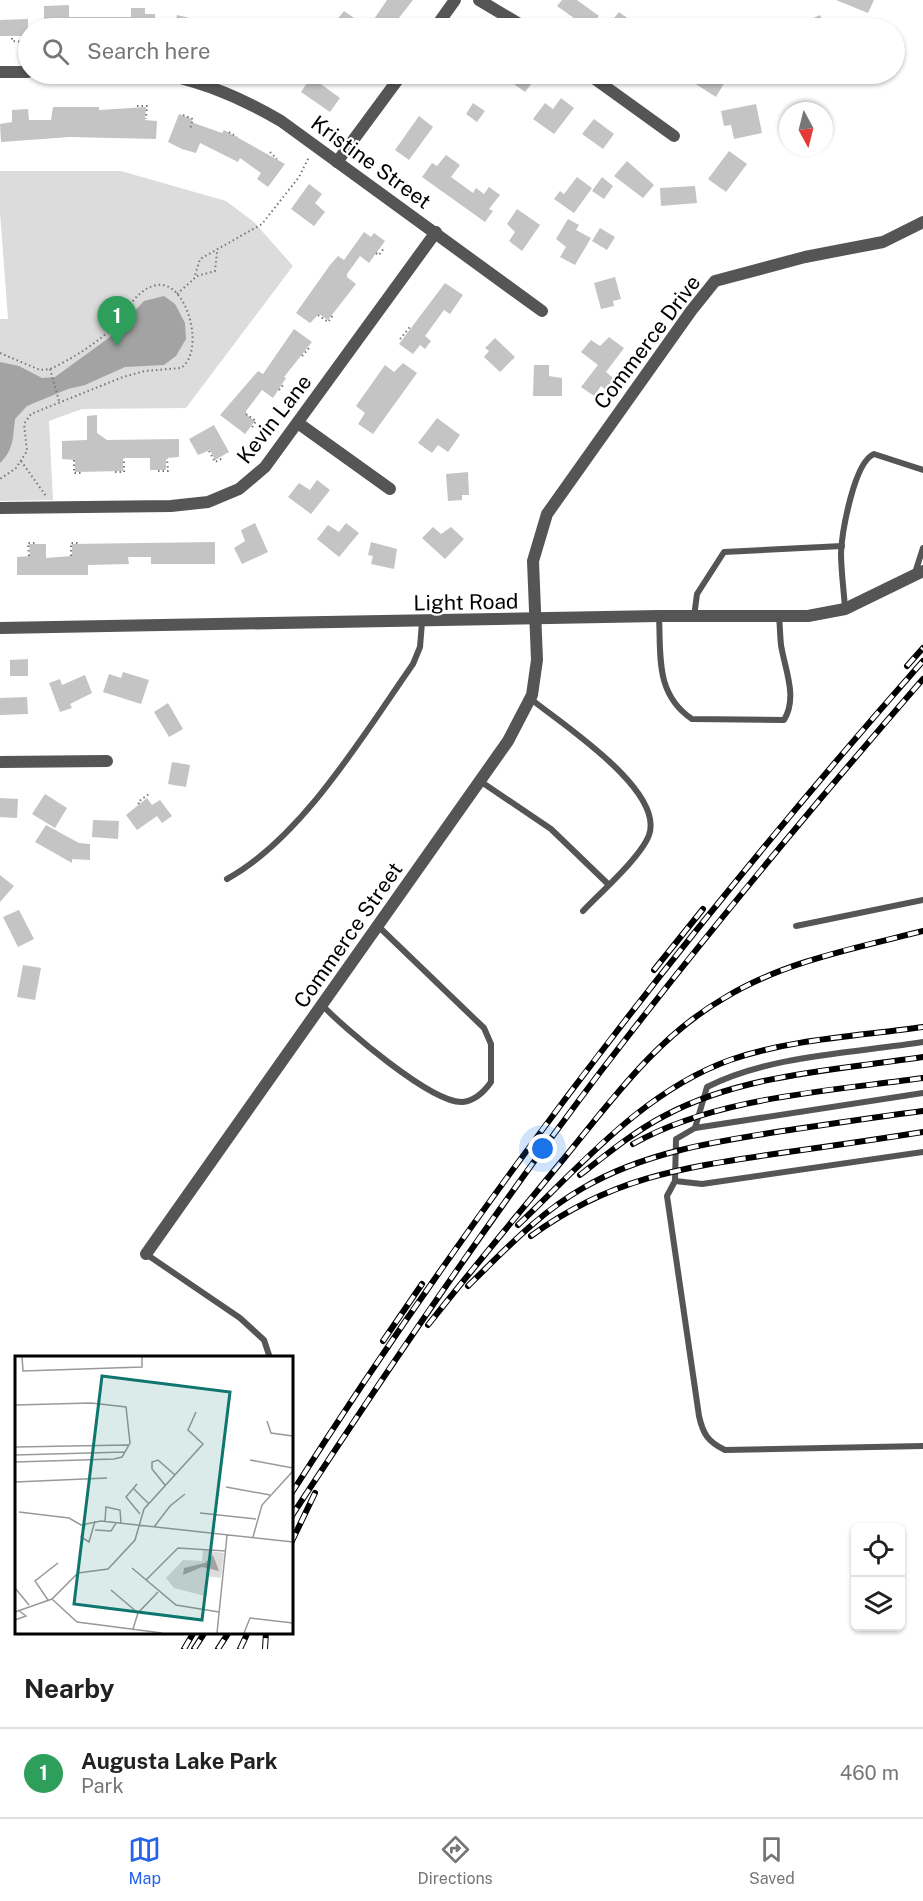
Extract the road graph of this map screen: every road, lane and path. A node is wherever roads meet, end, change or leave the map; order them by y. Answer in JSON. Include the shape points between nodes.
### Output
{"nodes":[{"id":1,"x":455,"y":0,"type":"edge"},
{"id":2,"x":479,"y":0,"type":"edge"},
{"id":3,"x":442,"y":18,"type":"edge"},
{"id":4,"x":509,"y":18,"type":"edge"},
{"id":5,"x":12,"y":38,"type":"dead end"},
{"id":6,"x":18,"y":41,"type":"edge"},
{"id":7,"x":0,"y":72,"type":"edge"},
{"id":8,"x":18,"y":72,"type":"edge"},
{"id":9,"x":207,"y":84,"type":"edge"},
{"id":10,"x":395,"y":84,"type":"edge"},
{"id":11,"x":602,"y":84,"type":"edge"},
{"id":12,"x":137,"y":106,"type":"dead end"},
{"id":13,"x":183,"y":115,"type":"dead end"},
{"id":14,"x":146,"y":119,"type":"dead end"},
{"id":15,"x":190,"y":129,"type":"dead end"},
{"id":16,"x":229,"y":132,"type":"dead end"},
{"id":17,"x":674,"y":136,"type":"dead end"},
{"id":18,"x":237,"y":137,"type":"dead end"},
{"id":19,"x":312,"y":152,"type":"dead end"},
{"id":20,"x":270,"y":153,"type":"dead end"},
{"id":21,"x":278,"y":159,"type":"dead end"},
{"id":22,"x":337,"y":162,"type":"junction"},
{"id":23,"x":923,"y":222,"type":"edge"},
{"id":24,"x":436,"y":232,"type":"junction"},
{"id":25,"x":384,"y":248,"type":"dead end"},
{"id":26,"x":217,"y":252,"type":"junction"},
{"id":27,"x":376,"y":253,"type":"dead end"},
{"id":28,"x":196,"y":276,"type":"junction"},
{"id":29,"x":177,"y":294,"type":"junction"},
{"id":30,"x":542,"y":310,"type":"dead end"},
{"id":31,"x":334,"y":314,"type":"dead end"},
{"id":32,"x":318,"y":315,"type":"dead end"},
{"id":33,"x":410,"y":327,"type":"dead end"},
{"id":34,"x":400,"y":339,"type":"dead end"},
{"id":35,"x":309,"y":348,"type":"dead end"},
{"id":36,"x":0,"y":353,"type":"edge"},
{"id":37,"x":302,"y":356,"type":"dead end"},
{"id":38,"x":50,"y":369,"type":"junction"},
{"id":39,"x":284,"y":384,"type":"dead end"},
{"id":40,"x":279,"y":390,"type":"dead end"},
{"id":41,"x":59,"y":402,"type":"junction"},
{"id":42,"x":246,"y":414,"type":"dead end"},
{"id":43,"x":298,"y":423,"type":"junction"},
{"id":44,"x":251,"y":429,"type":"dead end"},
{"id":45,"x":208,"y":451,"type":"dead end"},
{"id":46,"x":167,"y":458,"type":"dead end"},
{"id":47,"x":223,"y":458,"type":"dead end"},
{"id":48,"x":124,"y":459,"type":"dead end"},
{"id":49,"x":74,"y":460,"type":"dead end"},
{"id":50,"x":21,"y":461,"type":"junction"},
{"id":51,"x":923,"y":470,"type":"edge"},
{"id":52,"x":158,"y":471,"type":"dead end"},
{"id":53,"x":114,"y":472,"type":"dead end"},
{"id":54,"x":83,"y":473,"type":"dead end"},
{"id":55,"x":0,"y":479,"type":"edge"},
{"id":56,"x":390,"y":489,"type":"dead end"},
{"id":57,"x":46,"y":500,"type":"dead end"},
{"id":58,"x":0,"y":508,"type":"edge"},
{"id":59,"x":37,"y":543,"type":"dead end"},
{"id":60,"x":80,"y":543,"type":"dead end"},
{"id":61,"x":842,"y":546,"type":"junction"},
{"id":62,"x":923,"y":548,"type":"edge"},
{"id":63,"x":28,"y":556,"type":"dead end"},
{"id":64,"x":71,"y":556,"type":"dead end"},
{"id":65,"x":919,"y":572,"type":"edge"},
{"id":66,"x":845,"y":609,"type":"junction"},
{"id":67,"x":659,"y":616,"type":"junction"},
{"id":68,"x":779,"y":616,"type":"junction"},
{"id":69,"x":694,"y":617,"type":"junction"},
{"id":70,"x":535,"y":620,"type":"junction"},
{"id":71,"x":422,"y":622,"type":"junction"},
{"id":72,"x":0,"y":628,"type":"edge"},
{"id":73,"x":530,"y":698,"type":"junction"},
{"id":74,"x":0,"y":762,"type":"edge"},
{"id":75,"x":107,"y":762,"type":"dead end"},
{"id":76,"x":480,"y":780,"type":"junction"},
{"id":77,"x":149,"y":794,"type":"dead end"},
{"id":78,"x":139,"y":804,"type":"dead end"},
{"id":79,"x":227,"y":879,"type":"dead end"},
{"id":80,"x":608,"y":884,"type":"junction"},
{"id":81,"x":923,"y":900,"type":"edge"},
{"id":82,"x":583,"y":911,"type":"dead end"},
{"id":83,"x":378,"y":925,"type":"junction"},
{"id":84,"x":796,"y":926,"type":"dead end"},
{"id":85,"x":322,"y":1005,"type":"junction"},
{"id":86,"x":923,"y":1042,"type":"edge"},
{"id":87,"x":923,"y":1093,"type":"edge"},
{"id":88,"x":695,"y":1128,"type":"junction"},
{"id":89,"x":923,"y":1152,"type":"edge"},
{"id":90,"x":675,"y":1180,"type":"junction"},
{"id":91,"x":146,"y":1254,"type":"joint"},
{"id":92,"x":269,"y":1356,"type":"edge"},
{"id":93,"x":923,"y":1446,"type":"edge"}],
"edges":[{"from":1,"to":3,"type":"street"},
{"from":2,"to":4,"type":"street"},
{"from":5,"to":6,"type":"path"},
{"from":7,"to":8,"type":"street"},
{"from":9,"to":22,"type":"street","name":"Kristine Street","via":[[240,97],[281,121]]},
{"from":10,"to":22,"type":"street"},
{"from":11,"to":17,"type":"street"},
{"from":12,"to":14,"type":"path","via":[[147,106]]},
{"from":13,"to":15,"type":"path","via":[[194,118]]},
{"from":16,"to":18,"type":"path"},
{"from":19,"to":26,"type":"path","via":[[299,177],[262,224]]},
{"from":20,"to":21,"type":"path"},
{"from":22,"to":24,"type":"street","name":"Kristine Street"},
{"from":23,"to":70,"type":"street","name":"Commerce Drive","via":[[884,242],[715,281],[547,514],[533,561]]},
{"from":24,"to":30,"type":"street","name":"Kristine Street"},
{"from":24,"to":43,"type":"street","name":"Kevin Lane"},
{"from":25,"to":27,"type":"path","via":[[380,255]]},
{"from":26,"to":28,"type":"path","via":[[200,259]]},
{"from":26,"to":28,"type":"path","via":[[215,271]]},
{"from":28,"to":29,"type":"path"},
{"from":29,"to":38,"type":"path","via":[[163,284],[148,288],[105,334]]},
{"from":29,"to":41,"type":"path","via":[[193,336],[191,359],[186,365],[176,370],[135,373]]},
{"from":31,"to":32,"type":"path","via":[[328,322]]},
{"from":33,"to":34,"type":"path"},
{"from":35,"to":37,"type":"path"},
{"from":36,"to":38,"type":"path","via":[[40,370]]},
{"from":38,"to":41,"type":"path"},
{"from":39,"to":40,"type":"path"},
{"from":41,"to":50,"type":"path","via":[[30,414],[25,421],[27,451]]},
{"from":42,"to":44,"type":"path","via":[[256,421]]},
{"from":43,"to":56,"type":"street"},
{"from":43,"to":58,"type":"street","name":"Kevin Lane","via":[[249,482],[208,502]]},
{"from":45,"to":47,"type":"path","via":[[215,462]]},
{"from":46,"to":52,"type":"path","via":[[168,471]]},
{"from":48,"to":53,"type":"path","via":[[123,472]]},
{"from":49,"to":54,"type":"path","via":[[74,473]]},
{"from":50,"to":55,"type":"path"},
{"from":50,"to":57,"type":"path"},
{"from":51,"to":61,"type":"lane","via":[[874,454],[868,457],[855,478]]},
{"from":59,"to":63,"type":"path","via":[[28,543]]},
{"from":60,"to":64,"type":"path","via":[[71,543]]},
{"from":61,"to":66,"type":"lane"},
{"from":61,"to":69,"type":"lane","via":[[724,552],[697,594]]},
{"from":62,"to":65,"type":"lane"},
{"from":65,"to":66,"type":"street","name":"Light Road"},
{"from":66,"to":68,"type":"street","name":"Light Road","via":[[808,616]]},
{"from":67,"to":68,"type":"lane","via":[[663,678],[671,702],[680,711],[692,719],[784,720],[790,710],[790,683]]},
{"from":67,"to":69,"type":"street","name":"Light Road"},
{"from":67,"to":70,"type":"street","name":"Light Road"},
{"from":68,"to":69,"type":"street","name":"Light Road"},
{"from":70,"to":71,"type":"street","name":"Light Road"},
{"from":70,"to":73,"type":"street","name":"Commerce Street","via":[[537,660]]},
{"from":71,"to":72,"type":"street","name":"Light Road"},
{"from":71,"to":79,"type":"lane","via":[[420,646],[413,664],[329,782],[271,849],[250,867]]},
{"from":73,"to":76,"type":"street","name":"Commerce Street"},
{"from":73,"to":80,"type":"lane","via":[[611,762],[649,810],[652,822],[643,846]]},
{"from":74,"to":75,"type":"street"},
{"from":76,"to":80,"type":"lane","via":[[550,829]]},
{"from":76,"to":83,"type":"street","name":"Commerce Street"},
{"from":77,"to":78,"type":"path"},
{"from":80,"to":82,"type":"lane"},
{"from":81,"to":84,"type":"lane"},
{"from":83,"to":85,"type":"street","name":"Commerce Street"},
{"from":83,"to":85,"type":"lane","via":[[484,1028],[491,1044],[491,1082],[470,1101],[449,1098],[415,1080],[355,1038]]},
{"from":85,"to":91,"type":"street","name":"Commerce Street"},
{"from":86,"to":88,"type":"lane","via":[[765,1066],[725,1078],[707,1087]]},
{"from":87,"to":88,"type":"lane"},
{"from":88,"to":90,"type":"lane","via":[[676,1139]]},
{"from":89,"to":90,"type":"lane","via":[[702,1184]]},
{"from":90,"to":93,"type":"lane","via":[[668,1196],[699,1416],[703,1433],[712,1444],[725,1450]]},
{"from":91,"to":92,"type":"lane","via":[[240,1318],[264,1340]]}]}
